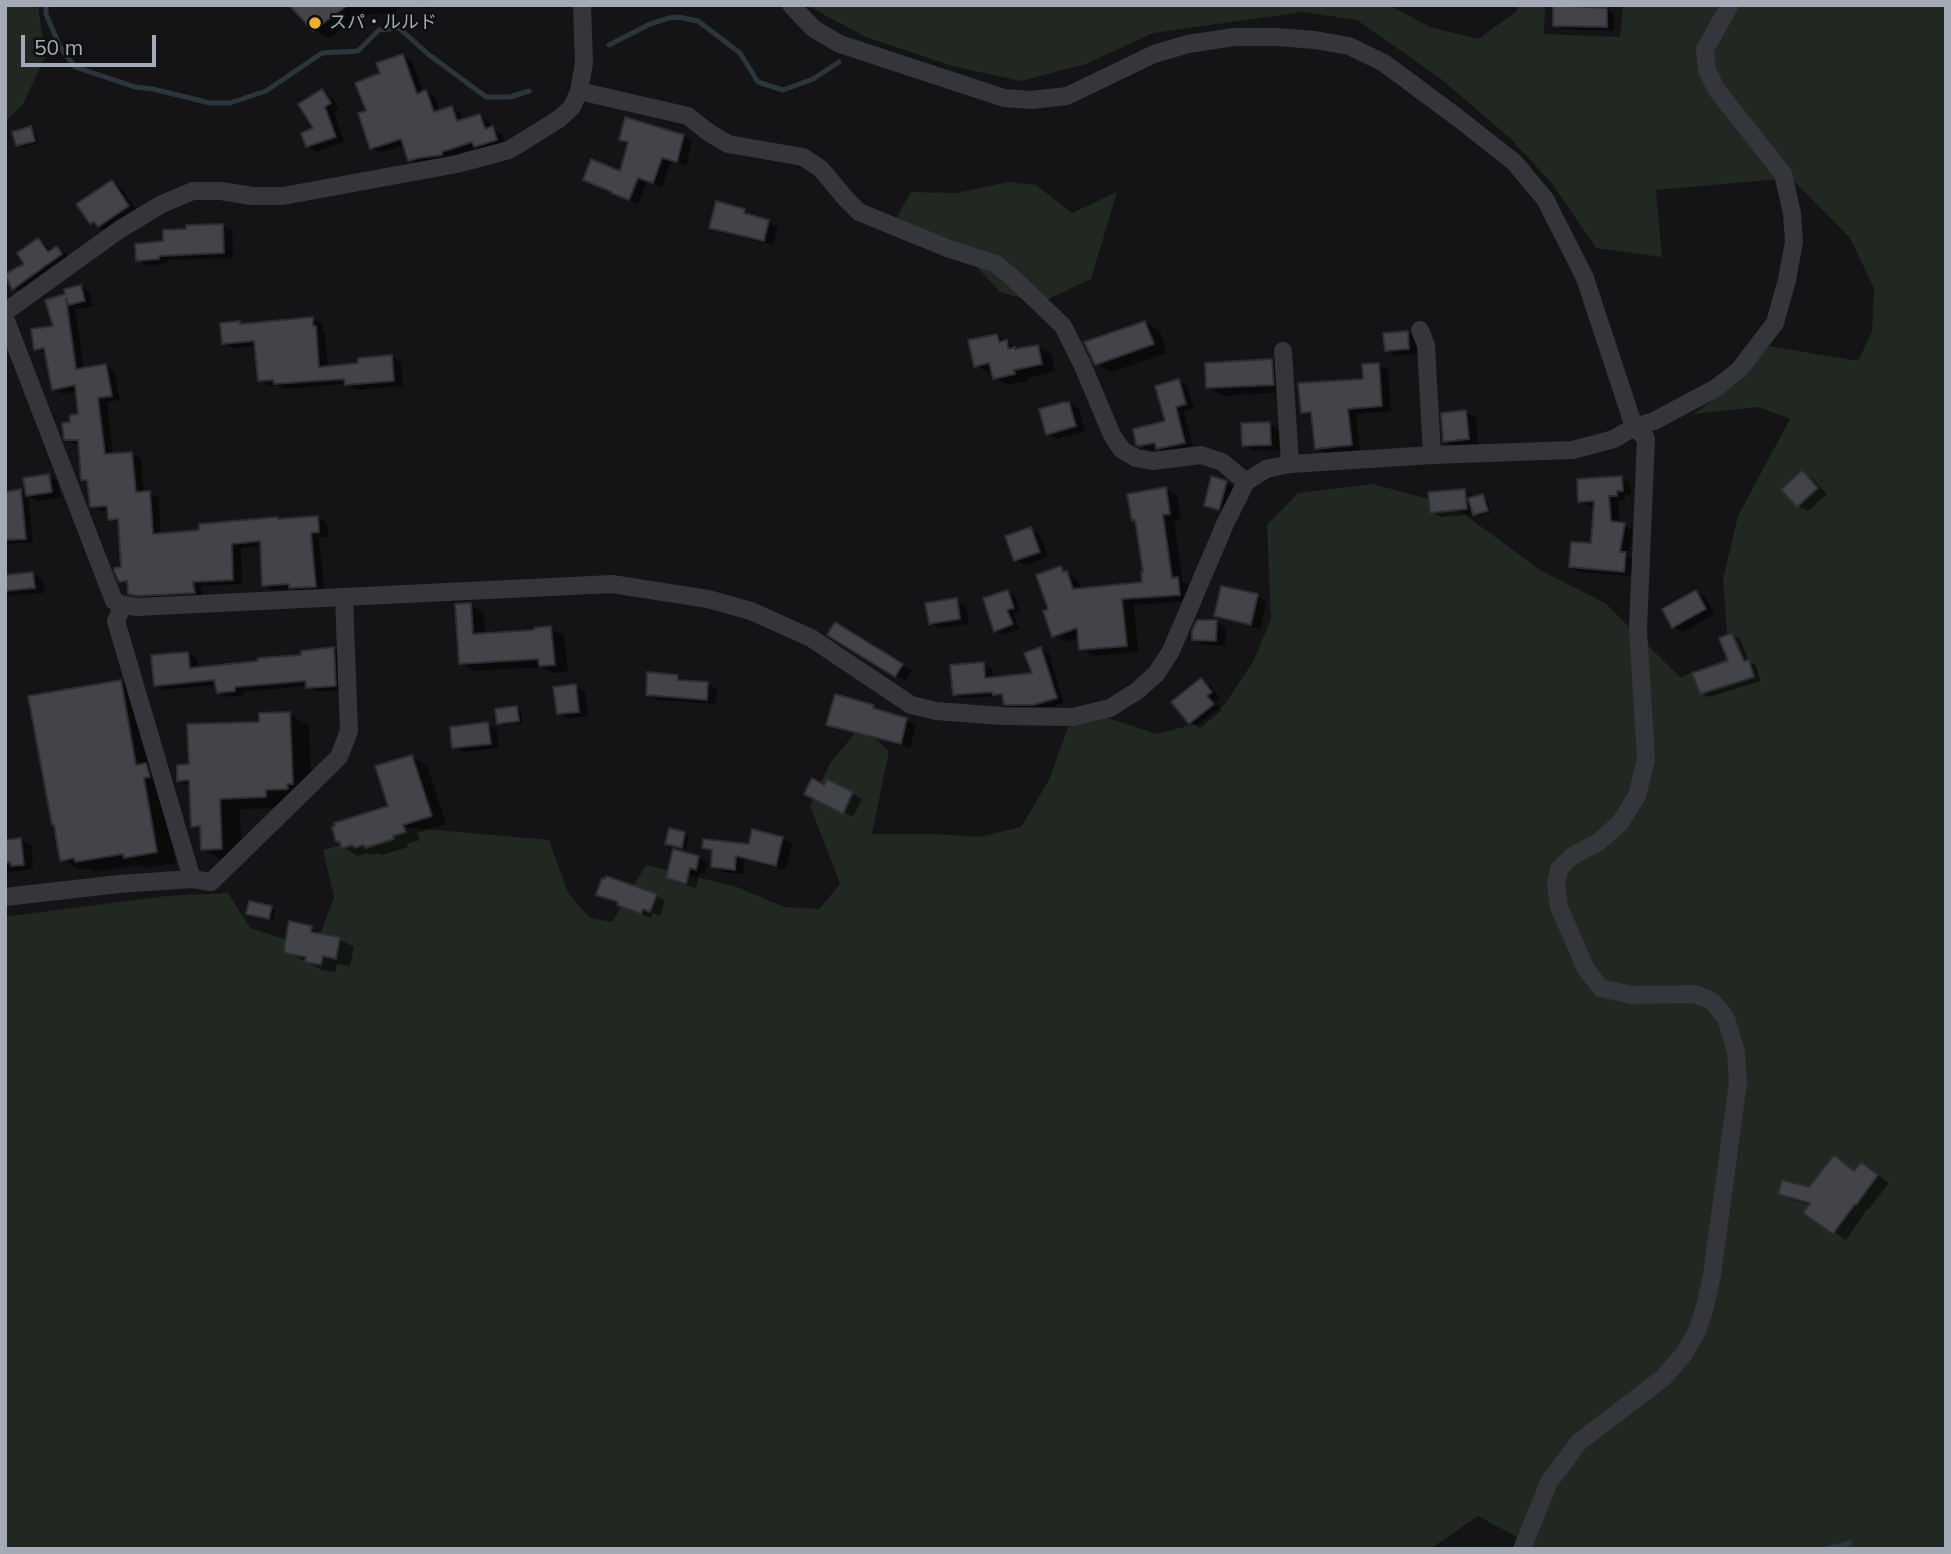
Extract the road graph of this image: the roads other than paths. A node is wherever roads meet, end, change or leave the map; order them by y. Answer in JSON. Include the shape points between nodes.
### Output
{"nodes":[{"id":1,"x":582,"y":5,"type":"edge"},
{"id":2,"x":790,"y":5,"type":"edge"},
{"id":3,"x":1730,"y":5,"type":"edge"},
{"id":4,"x":579,"y":91,"type":"junction"},
{"id":5,"x":5,"y":312,"type":"edge"},
{"id":6,"x":5,"y":318,"type":"edge"},
{"id":7,"x":1420,"y":330,"type":"dead end"},
{"id":8,"x":1283,"y":351,"type":"dead end"},
{"id":9,"x":1634,"y":426,"type":"junction"},
{"id":10,"x":1432,"y":456,"type":"junction"},
{"id":11,"x":1290,"y":464,"type":"junction"},
{"id":12,"x":1246,"y":482,"type":"junction"},
{"id":13,"x":344,"y":597,"type":"junction"},
{"id":14,"x":123,"y":605,"type":"junction"},
{"id":15,"x":192,"y":879,"type":"junction"},
{"id":16,"x":5,"y":897,"type":"edge"},
{"id":17,"x":1522,"y":1549,"type":"edge"}],
"edges":[{"from":1,"to":4,"type":"street","via":[[584,63]]},
{"from":2,"to":9,"type":"street","via":[[814,29],[840,44],[1004,98],[1067,96],[1154,54],[1234,37],[1315,40],[1349,46],[1384,62],[1514,162],[1545,199],[1585,278]]},
{"from":3,"to":9,"type":"street","via":[[1705,49],[1707,70],[1716,89],[1783,174],[1794,242],[1787,280],[1775,323],[1740,370],[1706,394],[1654,421]]},
{"from":4,"to":5,"type":"street","via":[[572,107],[559,119],[519,144],[457,164],[283,196],[193,191],[118,230]]},
{"from":4,"to":12,"type":"street","via":[[688,116],[728,144],[803,157],[821,169],[859,212],[996,264],[1063,326],[1122,450],[1153,461],[1201,455],[1222,462]]},
{"from":6,"to":14,"type":"street","via":[[114,601]]},
{"from":7,"to":10,"type":"street","via":[[1426,345]]},
{"from":8,"to":11,"type":"street"},
{"from":9,"to":10,"type":"street","via":[[1614,439],[1573,450]]},
{"from":9,"to":17,"type":"street","via":[[1646,438],[1638,630],[1646,759],[1637,796],[1620,823],[1559,869],[1559,907],[1586,969],[1601,988],[1632,995],[1695,994],[1713,1001],[1726,1018],[1736,1052],[1738,1082],[1712,1275],[1697,1331],[1663,1378],[1579,1441],[1549,1482]]},
{"from":10,"to":11,"type":"street"},
{"from":11,"to":12,"type":"street","via":[[1266,469]]},
{"from":12,"to":13,"type":"street","via":[[1171,652],[1156,674],[1110,708],[1073,717],[1003,716],[911,705],[811,638],[751,611],[673,592],[612,584]]},
{"from":13,"to":14,"type":"street"},
{"from":13,"to":15,"type":"street","via":[[349,730],[339,757],[211,882]]},
{"from":14,"to":15,"type":"street","via":[[117,621]]},
{"from":15,"to":16,"type":"street"}]}
